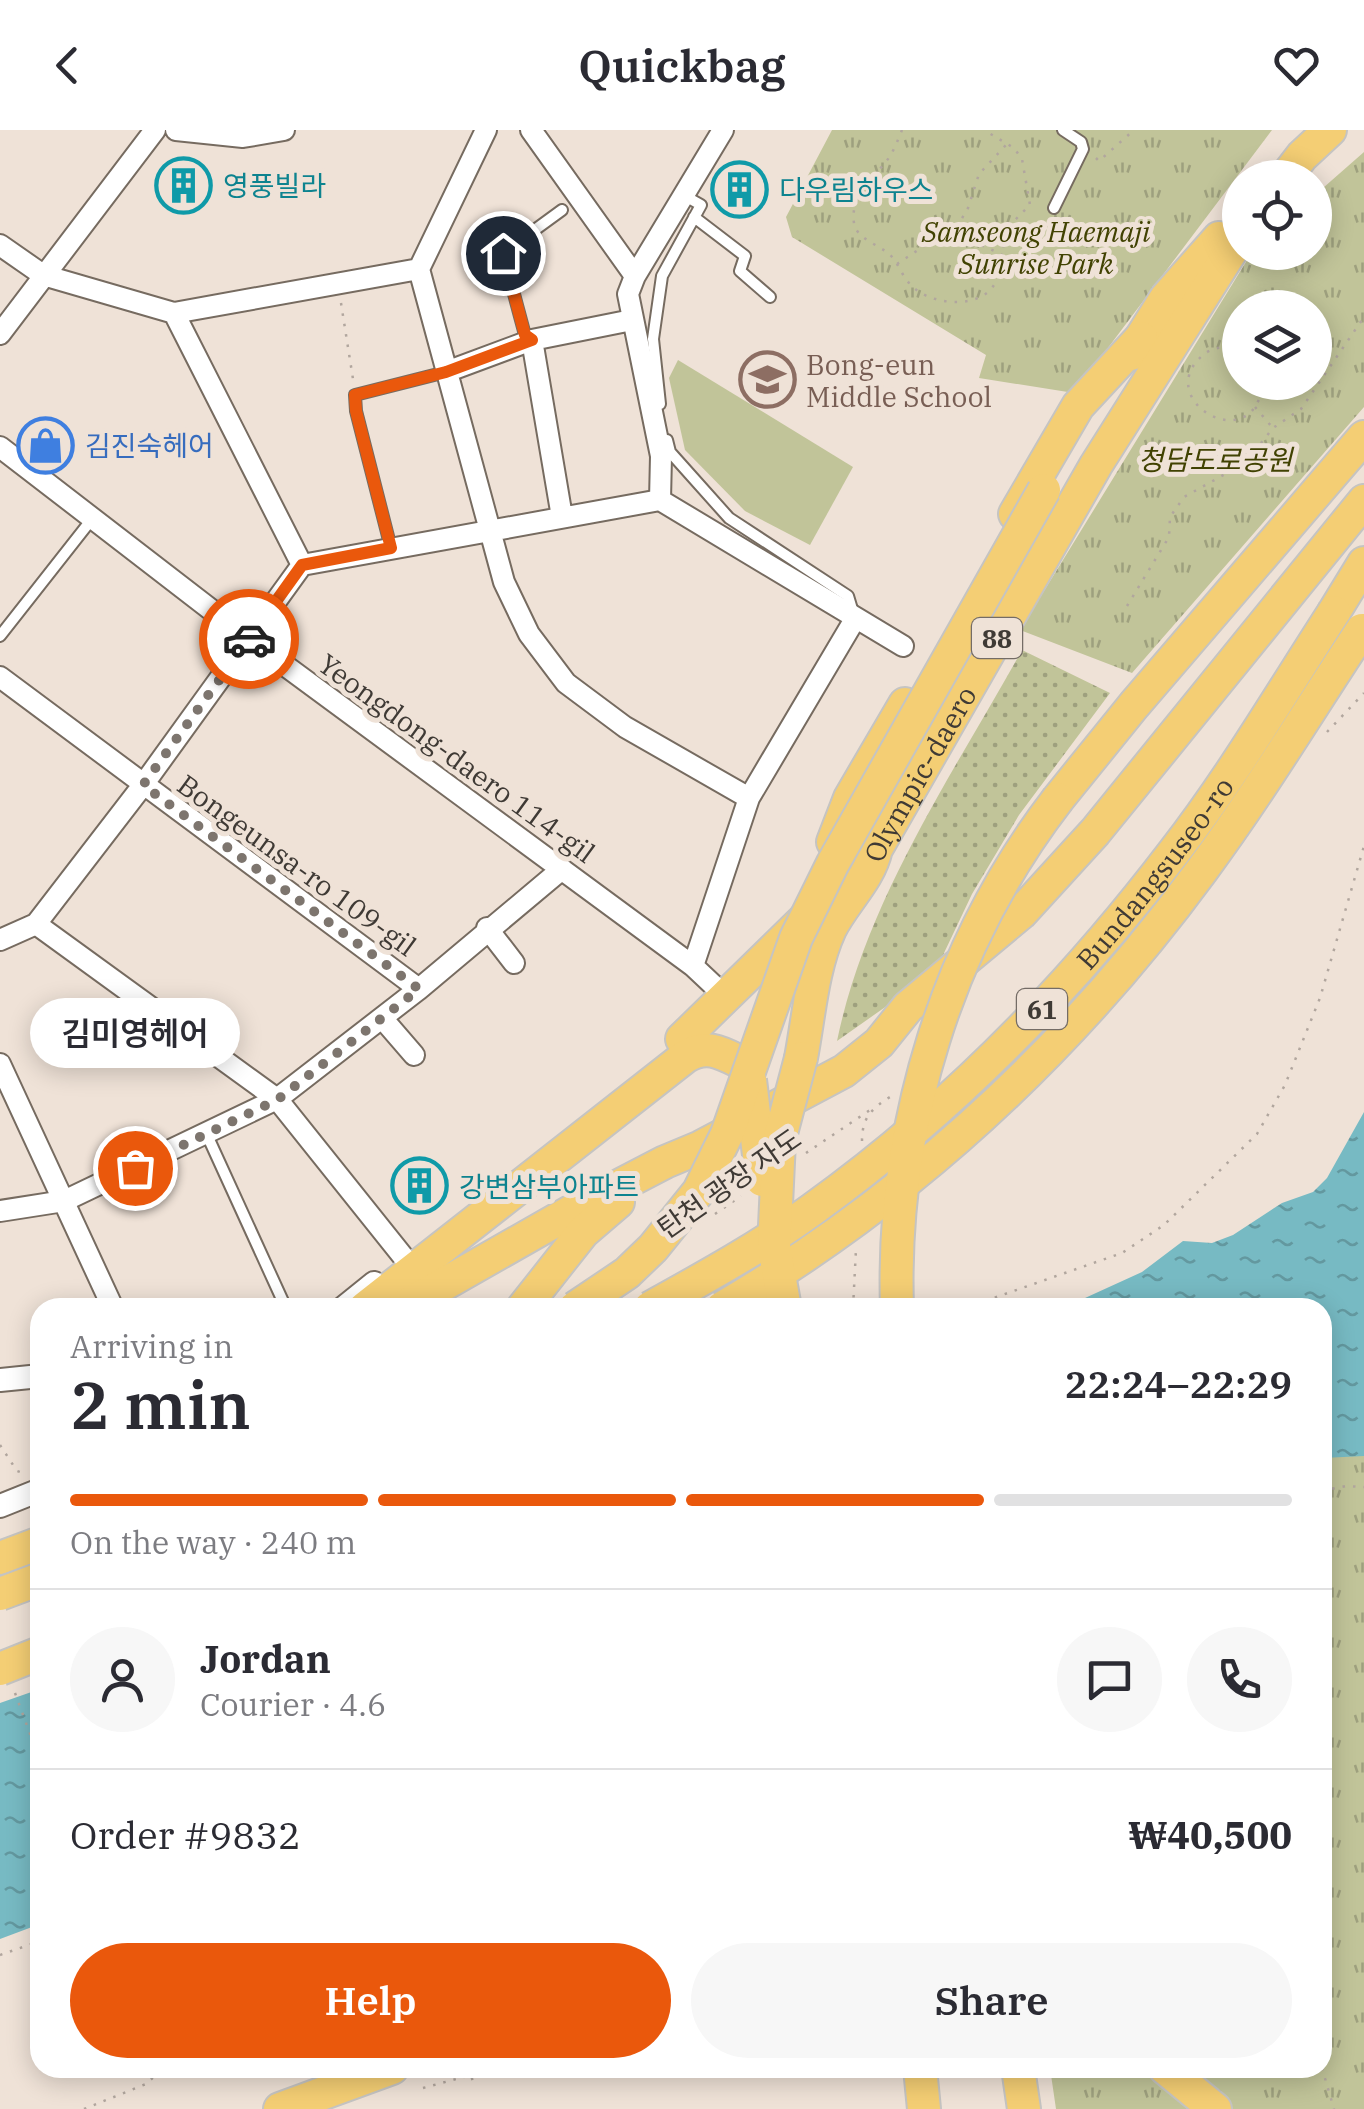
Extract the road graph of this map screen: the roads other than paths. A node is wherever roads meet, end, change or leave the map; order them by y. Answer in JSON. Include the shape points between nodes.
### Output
{"nodes":[{"id":1,"x":156,"y":130,"type":"edge"},
{"id":2,"x":176,"y":130,"type":"edge"},
{"id":3,"x":284,"y":130,"type":"edge"},
{"id":4,"x":486,"y":130,"type":"edge"},
{"id":5,"x":531,"y":130,"type":"edge"},
{"id":6,"x":723,"y":130,"type":"edge"},
{"id":7,"x":1063,"y":130,"type":"edge"},
{"id":8,"x":1330,"y":130,"type":"edge"},
{"id":9,"x":1299,"y":160,"type":"edge"},
{"id":10,"x":685,"y":196,"type":"junction"},
{"id":11,"x":1054,"y":208,"type":"dead end"},
{"id":12,"x":562,"y":210,"type":"dead end"},
{"id":13,"x":694,"y":217,"type":"junction"},
{"id":14,"x":1222,"y":237,"type":"edge"},
{"id":15,"x":0,"y":244,"type":"edge"},
{"id":16,"x":1222,"y":266,"type":"edge"},
{"id":17,"x":419,"y":268,"type":"junction"},
{"id":18,"x":44,"y":275,"type":"junction"},
{"id":19,"x":635,"y":276,"type":"junction"},
{"id":20,"x":770,"y":297,"type":"dead end"},
{"id":21,"x":174,"y":313,"type":"junction"},
{"id":22,"x":632,"y":320,"type":"junction"},
{"id":23,"x":0,"y":334,"type":"edge"},
{"id":24,"x":1141,"y":338,"type":"junction"},
{"id":25,"x":532,"y":340,"type":"junction"},
{"id":26,"x":446,"y":372,"type":"junction"},
{"id":27,"x":1364,"y":437,"type":"edge"},
{"id":28,"x":0,"y":448,"type":"edge"},
{"id":29,"x":660,"y":500,"type":"junction"},
{"id":30,"x":1364,"y":500,"type":"edge"},
{"id":31,"x":562,"y":517,"type":"junction"},
{"id":32,"x":93,"y":518,"type":"junction"},
{"id":33,"x":490,"y":532,"type":"junction"},
{"id":34,"x":391,"y":548,"type":"junction"},
{"id":35,"x":1364,"y":562,"type":"edge"},
{"id":36,"x":302,"y":565,"type":"junction"},
{"id":37,"x":855,"y":619,"type":"junction"},
{"id":38,"x":1364,"y":626,"type":"edge"},
{"id":39,"x":0,"y":636,"type":"edge"},
{"id":40,"x":249,"y":639,"type":"junction"},
{"id":41,"x":904,"y":646,"type":"dead end"},
{"id":42,"x":0,"y":676,"type":"edge"},
{"id":43,"x":143,"y":785,"type":"junction"},
{"id":44,"x":749,"y":798,"type":"junction"},
{"id":45,"x":876,"y":849,"type":"junction"},
{"id":46,"x":562,"y":870,"type":"junction"},
{"id":47,"x":36,"y":924,"type":"junction"},
{"id":48,"x":799,"y":924,"type":"junction"},
{"id":49,"x":488,"y":928,"type":"junction"},
{"id":50,"x":0,"y":940,"type":"edge"},
{"id":51,"x":514,"y":963,"type":"dead end"},
{"id":52,"x":693,"y":966,"type":"junction"},
{"id":53,"x":419,"y":989,"type":"junction"},
{"id":54,"x":727,"y":998,"type":"junction"},
{"id":55,"x":382,"y":1018,"type":"junction"},
{"id":56,"x":682,"y":1039,"type":"joint"},
{"id":57,"x":414,"y":1056,"type":"dead end"},
{"id":58,"x":0,"y":1064,"type":"edge"},
{"id":59,"x":277,"y":1100,"type":"junction"},
{"id":60,"x":206,"y":1135,"type":"junction"},
{"id":61,"x":701,"y":1148,"type":"junction"},
{"id":62,"x":64,"y":1201,"type":"junction"},
{"id":63,"x":0,"y":1211,"type":"edge"},
{"id":64,"x":774,"y":1247,"type":"junction"},
{"id":65,"x":405,"y":1259,"type":"junction"},
{"id":66,"x":108,"y":1298,"type":"edge"},
{"id":67,"x":281,"y":1298,"type":"edge"},
{"id":68,"x":356,"y":1298,"type":"edge"},
{"id":69,"x":378,"y":1298,"type":"edge"},
{"id":70,"x":420,"y":1298,"type":"edge"},
{"id":71,"x":530,"y":1298,"type":"edge"},
{"id":72,"x":590,"y":1298,"type":"edge"},
{"id":73,"x":668,"y":1298,"type":"edge"},
{"id":74,"x":739,"y":1298,"type":"edge"},
{"id":75,"x":783,"y":1298,"type":"edge"},
{"id":76,"x":897,"y":1298,"type":"edge"},
{"id":77,"x":30,"y":1377,"type":"edge"},
{"id":78,"x":0,"y":1380,"type":"edge"},
{"id":79,"x":30,"y":1484,"type":"edge"},
{"id":80,"x":4,"y":1498,"type":"edge"},
{"id":81,"x":30,"y":1548,"type":"edge"},
{"id":82,"x":0,"y":1558,"type":"edge"},
{"id":83,"x":30,"y":1583,"type":"edge"},
{"id":84,"x":0,"y":1594,"type":"edge"},
{"id":85,"x":30,"y":1661,"type":"edge"},
{"id":86,"x":7,"y":1678,"type":"edge"},
{"id":87,"x":365,"y":2078,"type":"edge"},
{"id":88,"x":921,"y":2078,"type":"edge"},
{"id":89,"x":1019,"y":2078,"type":"edge"},
{"id":90,"x":1177,"y":2078,"type":"edge"},
{"id":91,"x":280,"y":2109,"type":"edge"},
{"id":92,"x":924,"y":2109,"type":"edge"},
{"id":93,"x":1024,"y":2109,"type":"edge"},
{"id":94,"x":1215,"y":2109,"type":"edge"}],
"edges":[{"from":1,"to":18,"type":"street"},
{"from":2,"to":3,"type":"street","via":[[243,137]]},
{"from":4,"to":17,"type":"street"},
{"from":5,"to":19,"type":"street"},
{"from":6,"to":10,"type":"street"},
{"from":7,"to":11,"type":"lane","via":[[1082,149]]},
{"from":8,"to":9,"type":"highway"},
{"from":10,"to":13,"type":"lane","via":[[701,205]]},
{"from":10,"to":19,"type":"street"},
{"from":12,"to":25,"type":"lane","via":[[503,253],[525,335]]},
{"from":13,"to":20,"type":"lane","via":[[745,256],[740,271]]},
{"from":13,"to":37,"type":"lane","via":[[662,276],[653,339],[670,452],[729,518],[848,596]]},
{"from":14,"to":24,"type":"highway","via":[[1166,298]]},
{"from":15,"to":18,"type":"street"},
{"from":16,"to":45,"type":"highway","name":"Olympic-daero","number":"88","via":[[1096,465]]},
{"from":17,"to":21,"type":"street"},
{"from":17,"to":26,"type":"street"},
{"from":18,"to":21,"type":"street"},
{"from":18,"to":23,"type":"street"},
{"from":19,"to":22,"type":"street","via":[[628,294]]},
{"from":21,"to":36,"type":"street"},
{"from":22,"to":25,"type":"street"},
{"from":22,"to":29,"type":"street","via":[[661,456]]},
{"from":24,"to":48,"type":"highway","via":[[1078,406],[1058,440],[850,798]]},
{"from":24,"to":72,"type":"highway","bridge":true,"via":[[1044,490],[833,863],[778,982],[727,1134],[699,1191],[627,1274]]},
{"from":25,"to":26,"type":"street"},
{"from":25,"to":31,"type":"street"},
{"from":26,"to":33,"type":"street"},
{"from":26,"to":34,"type":"lane","via":[[355,395]]},
{"from":27,"to":76,"type":"highway","bridge":true,"via":[[1058,799],[1000,884],[925,1064],[896,1226]]},
{"from":28,"to":32,"type":"street","name":"Yeongdong-daero 114-gil"},
{"from":29,"to":31,"type":"street"},
{"from":29,"to":37,"type":"street"},
{"from":30,"to":61,"type":"highway","via":[[1127,796],[1021,913],[908,1007],[844,1071]]},
{"from":31,"to":33,"type":"street"},
{"from":32,"to":39,"type":"lane"},
{"from":32,"to":40,"type":"street","name":"Yeongdong-daero 114-gil"},
{"from":33,"to":34,"type":"street"},
{"from":33,"to":44,"type":"street","via":[[504,582],[530,634],[566,683],[625,728]]},
{"from":34,"to":36,"type":"street"},
{"from":35,"to":73,"type":"highway","name":"Bundangsuseo-ro","number":"61","bridge":true,"via":[[1176,850],[1029,1022],[925,1120],[826,1200]]},
{"from":36,"to":40,"type":"street","name":"Bongeunsa-ro 109-gil"},
{"from":37,"to":41,"type":"street"},
{"from":37,"to":44,"type":"street"},
{"from":38,"to":74,"type":"highway","name":"Bundangsuseo-ro","number":"61","bridge":true,"via":[[1201,872],[1047,1054],[875,1208]]},
{"from":40,"to":43,"type":"street","name":"Bongeunsa-ro 109-gil"},
{"from":40,"to":46,"type":"street","name":"Yeongdong-daero 114-gil"},
{"from":42,"to":43,"type":"street"},
{"from":43,"to":47,"type":"street","name":"Bongeunsa-ro 109-gil"},
{"from":43,"to":53,"type":"street","name":"Bongeunsa-ro 109-gil"},
{"from":44,"to":52,"type":"street"},
{"from":45,"to":48,"type":"highway"},
{"from":45,"to":64,"type":"highway","name":"Olympic-daero","number":"88","bridge":true,"via":[[830,929],[816,974],[779,1142]]},
{"from":46,"to":49,"type":"street"},
{"from":46,"to":52,"type":"street","name":"Yeongdong-daero 114-gil"},
{"from":47,"to":50,"type":"street","name":"Bongeunsa-ro 109-gil"},
{"from":47,"to":59,"type":"street"},
{"from":48,"to":54,"type":"highway"},
{"from":49,"to":51,"type":"street"},
{"from":49,"to":53,"type":"street"},
{"from":52,"to":54,"type":"street","name":"Yeongdong-daero 114-gil"},
{"from":53,"to":55,"type":"street"},
{"from":54,"to":56,"type":"highway"},
{"from":55,"to":57,"type":"street"},
{"from":55,"to":59,"type":"street"},
{"from":56,"to":65,"type":"street"},
{"from":58,"to":62,"type":"street"},
{"from":59,"to":60,"type":"street"},
{"from":59,"to":65,"type":"street"},
{"from":60,"to":62,"type":"street"},
{"from":60,"to":67,"type":"lane"},
{"from":61,"to":70,"type":"highway","via":[[590,1201]]},
{"from":61,"to":71,"type":"highway","via":[[597,1218]]},
{"from":62,"to":63,"type":"street"},
{"from":62,"to":66,"type":"street"},
{"from":64,"to":69,"type":"highway","bridge":true,"via":[[748,1066],[704,1048]]},
{"from":64,"to":75,"type":"highway","name":"Olympic-daero","number":"88","bridge":true},
{"from":65,"to":68,"type":"street"},
{"from":77,"to":78,"type":"street"},
{"from":79,"to":80,"type":"street"},
{"from":81,"to":82,"type":"highway"},
{"from":83,"to":84,"type":"highway","bridge":true},
{"from":85,"to":86,"type":"highway","bridge":true},
{"from":87,"to":91,"type":"highway"},
{"from":88,"to":92,"type":"highway"},
{"from":89,"to":93,"type":"highway"},
{"from":90,"to":94,"type":"highway"}]}
